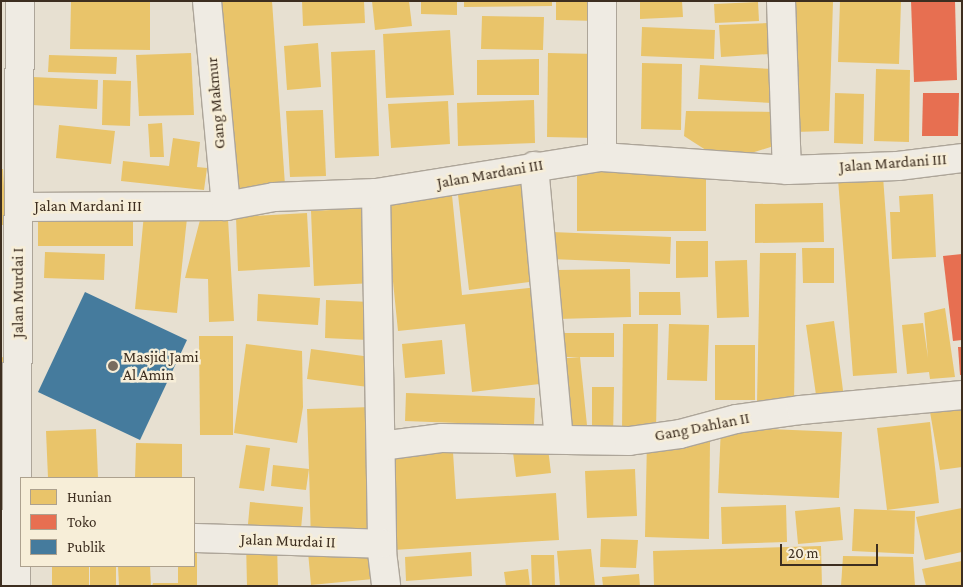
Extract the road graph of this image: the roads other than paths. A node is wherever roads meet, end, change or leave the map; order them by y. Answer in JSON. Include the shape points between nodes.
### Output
{"nodes":[{"id":1,"x":20,"y":1,"type":"edge"},
{"id":2,"x":207,"y":1,"type":"edge"},
{"id":3,"x":602,"y":1,"type":"edge"},
{"id":4,"x":781,"y":1,"type":"edge"},
{"id":5,"x":10,"y":143,"type":"edge"},
{"id":6,"x":602,"y":157,"type":"junction"},
{"id":7,"x":962,"y":158,"type":"edge"},
{"id":8,"x":534,"y":166,"type":"junction"},
{"id":9,"x":787,"y":170,"type":"junction"},
{"id":10,"x":376,"y":193,"type":"junction"},
{"id":11,"x":226,"y":206,"type":"junction"},
{"id":12,"x":19,"y":207,"type":"junction"},
{"id":13,"x":962,"y":395,"type":"edge"},
{"id":14,"x":9,"y":424,"type":"edge"},
{"id":15,"x":559,"y":439,"type":"junction"},
{"id":16,"x":382,"y":446,"type":"junction"},
{"id":17,"x":19,"y":538,"type":"edge"},
{"id":18,"x":195,"y":538,"type":"edge"},
{"id":19,"x":382,"y":544,"type":"junction"},
{"id":20,"x":16,"y":586,"type":"edge"},
{"id":21,"x":386,"y":586,"type":"edge"}],
"edges":[{"from":1,"to":5,"type":"street","name":"Jalan Murdai I"},
{"from":2,"to":11,"type":"street","name":"Gang Makmur"},
{"from":3,"to":6,"type":"street"},
{"from":4,"to":9,"type":"street"},
{"from":5,"to":12,"type":"street","name":"Jalan Murdai I"},
{"from":6,"to":8,"type":"street","name":"Jalan Mardani III"},
{"from":6,"to":9,"type":"street","name":"Jalan Mardani III"},
{"from":7,"to":9,"type":"street","name":"Jalan Mardani III","via":[[898,166]]},
{"from":8,"to":10,"type":"street","name":"Jalan Mardani III"},
{"from":8,"to":15,"type":"street"},
{"from":10,"to":11,"type":"street","name":"Jalan Mardani III","via":[[274,197]]},
{"from":10,"to":16,"type":"street"},
{"from":11,"to":12,"type":"street","name":"Jalan Mardani III"},
{"from":12,"to":14,"type":"street","name":"Jalan Murdai I"},
{"from":13,"to":15,"type":"street","name":"Gang Dahlan II","via":[[802,410],[736,419],[680,434],[629,440]]},
{"from":14,"to":17,"type":"street","name":"Jalan Murdai I"},
{"from":15,"to":16,"type":"street","name":"Gang Dahlan II","via":[[442,438]]},
{"from":16,"to":19,"type":"street"},
{"from":17,"to":20,"type":"street","name":"Jalan Murdai I"},
{"from":18,"to":19,"type":"street","name":"Jalan Murdai II"},
{"from":19,"to":21,"type":"street"}]}
